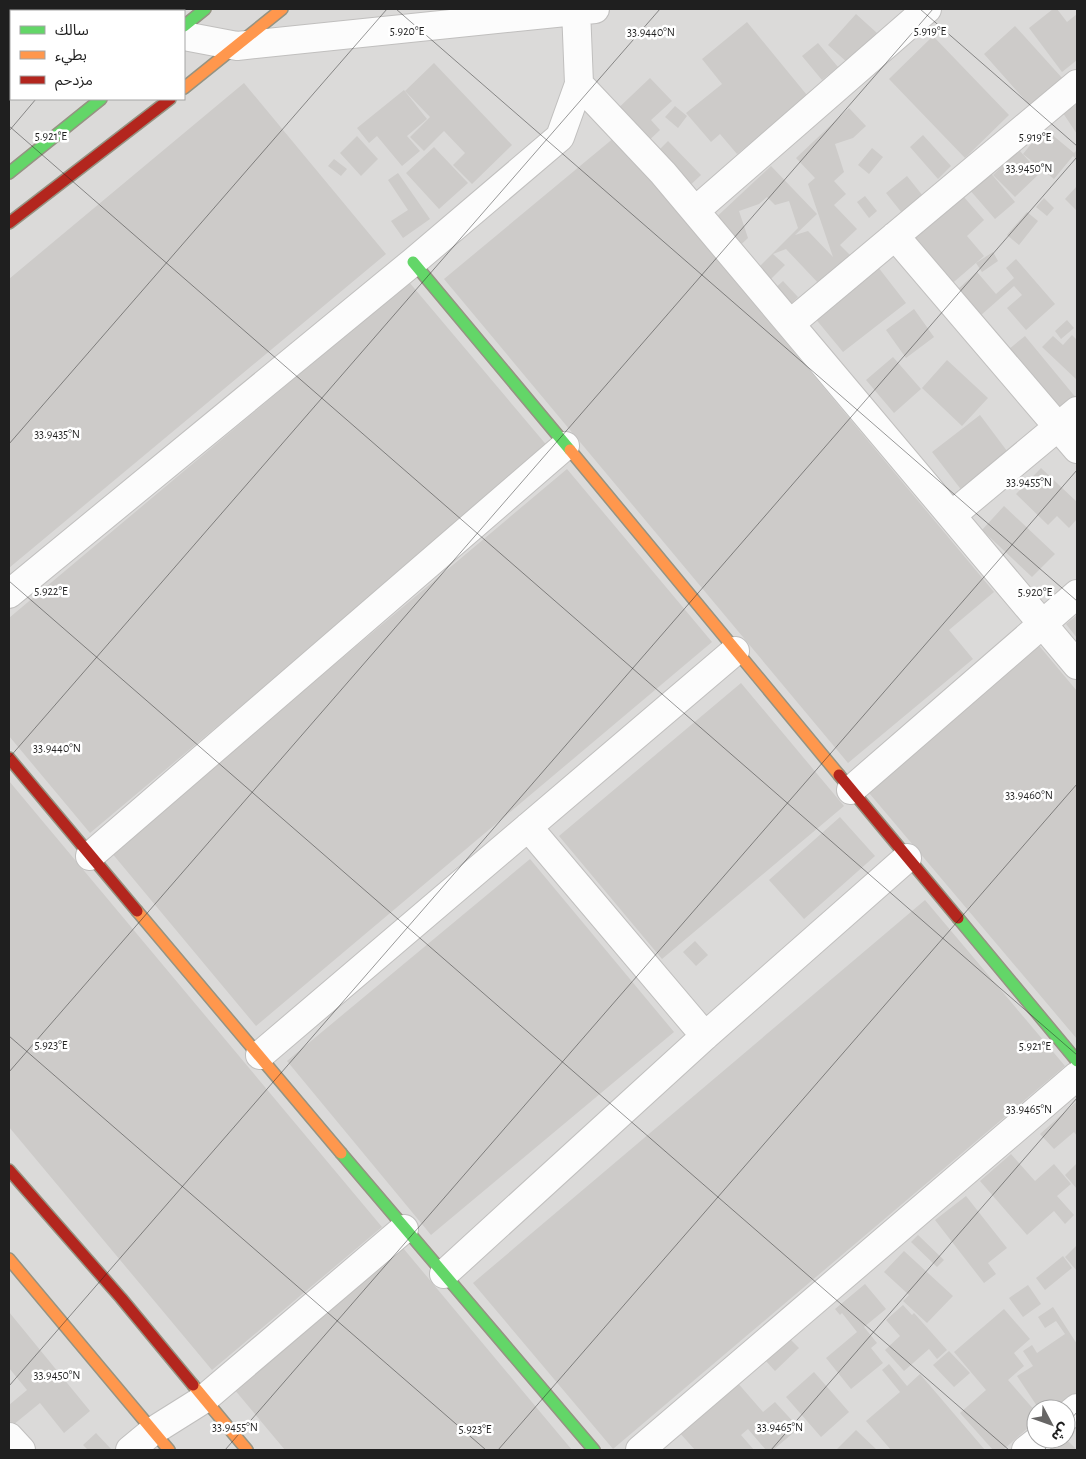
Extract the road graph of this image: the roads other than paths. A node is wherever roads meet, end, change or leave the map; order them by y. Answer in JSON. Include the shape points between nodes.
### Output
{"nodes":[{"id":1,"x":282,"y":9,"type":"edge"},
{"id":2,"x":582,"y":9,"type":"edge"},
{"id":3,"x":927,"y":9,"type":"edge"},
{"id":4,"x":193,"y":19,"type":"edge"},
{"id":5,"x":237,"y":46,"type":"junction"},
{"id":6,"x":580,"y":84,"type":"junction"},
{"id":7,"x":1077,"y":84,"type":"edge"},
{"id":8,"x":185,"y":87,"type":"edge"},
{"id":9,"x":169,"y":100,"type":"edge"},
{"id":10,"x":87,"y":103,"type":"edge"},
{"id":11,"x":9,"y":173,"type":"edge"},
{"id":12,"x":695,"y":211,"type":"junction"},
{"id":13,"x":9,"y":223,"type":"edge"},
{"id":14,"x":895,"y":236,"type":"junction"},
{"id":15,"x":412,"y":262,"type":"junction"},
{"id":16,"x":790,"y":324,"type":"junction"},
{"id":17,"x":1068,"y":419,"type":"edge"},
{"id":18,"x":565,"y":446,"type":"junction"},
{"id":19,"x":1077,"y":449,"type":"edge"},
{"id":20,"x":952,"y":515,"type":"junction"},
{"id":21,"x":9,"y":594,"type":"edge"},
{"id":22,"x":1077,"y":594,"type":"edge"},
{"id":23,"x":1043,"y":623,"type":"junction"},
{"id":24,"x":736,"y":651,"type":"junction"},
{"id":25,"x":1077,"y":665,"type":"edge"},
{"id":26,"x":9,"y":758,"type":"edge"},
{"id":27,"x":851,"y":790,"type":"junction"},
{"id":28,"x":528,"y":827,"type":"junction"},
{"id":29,"x":90,"y":856,"type":"junction"},
{"id":30,"x":907,"y":858,"type":"junction"},
{"id":31,"x":705,"y":1036,"type":"junction"},
{"id":32,"x":260,"y":1055,"type":"junction"},
{"id":33,"x":1077,"y":1061,"type":"edge"},
{"id":34,"x":1077,"y":1076,"type":"edge"},
{"id":35,"x":9,"y":1170,"type":"edge"},
{"id":36,"x":404,"y":1229,"type":"junction"},
{"id":37,"x":9,"y":1259,"type":"edge"},
{"id":38,"x":444,"y":1274,"type":"junction"},
{"id":39,"x":204,"y":1399,"type":"junction"},
{"id":40,"x":9,"y":1436,"type":"edge"},
{"id":41,"x":161,"y":1440,"type":"edge"},
{"id":42,"x":21,"y":1450,"type":"edge"},
{"id":43,"x":130,"y":1450,"type":"edge"},
{"id":44,"x":247,"y":1450,"type":"edge"},
{"id":45,"x":594,"y":1450,"type":"edge"},
{"id":46,"x":640,"y":1450,"type":"edge"}],
"edges":[{"from":1,"to":5,"type":"street"},
{"from":2,"to":5,"type":"street"},
{"from":2,"to":6,"type":"street"},
{"from":3,"to":12,"type":"street"},
{"from":4,"to":5,"type":"street"},
{"from":5,"to":8,"type":"street"},
{"from":6,"to":12,"type":"street"},
{"from":6,"to":15,"type":"street","via":[[560,137]]},
{"from":7,"to":14,"type":"street"},
{"from":9,"to":13,"type":"street"},
{"from":10,"to":11,"type":"street"},
{"from":12,"to":16,"type":"street"},
{"from":14,"to":16,"type":"street"},
{"from":14,"to":17,"type":"street"},
{"from":15,"to":18,"type":"street"},
{"from":15,"to":21,"type":"street"},
{"from":16,"to":20,"type":"street"},
{"from":17,"to":19,"type":"street"},
{"from":17,"to":20,"type":"street"},
{"from":18,"to":24,"type":"street"},
{"from":18,"to":29,"type":"street"},
{"from":20,"to":23,"type":"street"},
{"from":22,"to":23,"type":"street"},
{"from":23,"to":25,"type":"street"},
{"from":23,"to":27,"type":"street"},
{"from":24,"to":27,"type":"street"},
{"from":24,"to":28,"type":"street"},
{"from":26,"to":29,"type":"street"},
{"from":27,"to":30,"type":"street"},
{"from":28,"to":31,"type":"street"},
{"from":28,"to":32,"type":"street"},
{"from":29,"to":32,"type":"street"},
{"from":30,"to":31,"type":"street"},
{"from":30,"to":33,"type":"street"},
{"from":31,"to":38,"type":"street"},
{"from":32,"to":36,"type":"street"},
{"from":34,"to":46,"type":"street"},
{"from":35,"to":39,"type":"street"},
{"from":36,"to":38,"type":"street"},
{"from":36,"to":39,"type":"street"},
{"from":37,"to":41,"type":"street"},
{"from":38,"to":45,"type":"street"},
{"from":39,"to":41,"type":"street"},
{"from":39,"to":44,"type":"street"},
{"from":40,"to":42,"type":"street"},
{"from":41,"to":43,"type":"street"}]}
